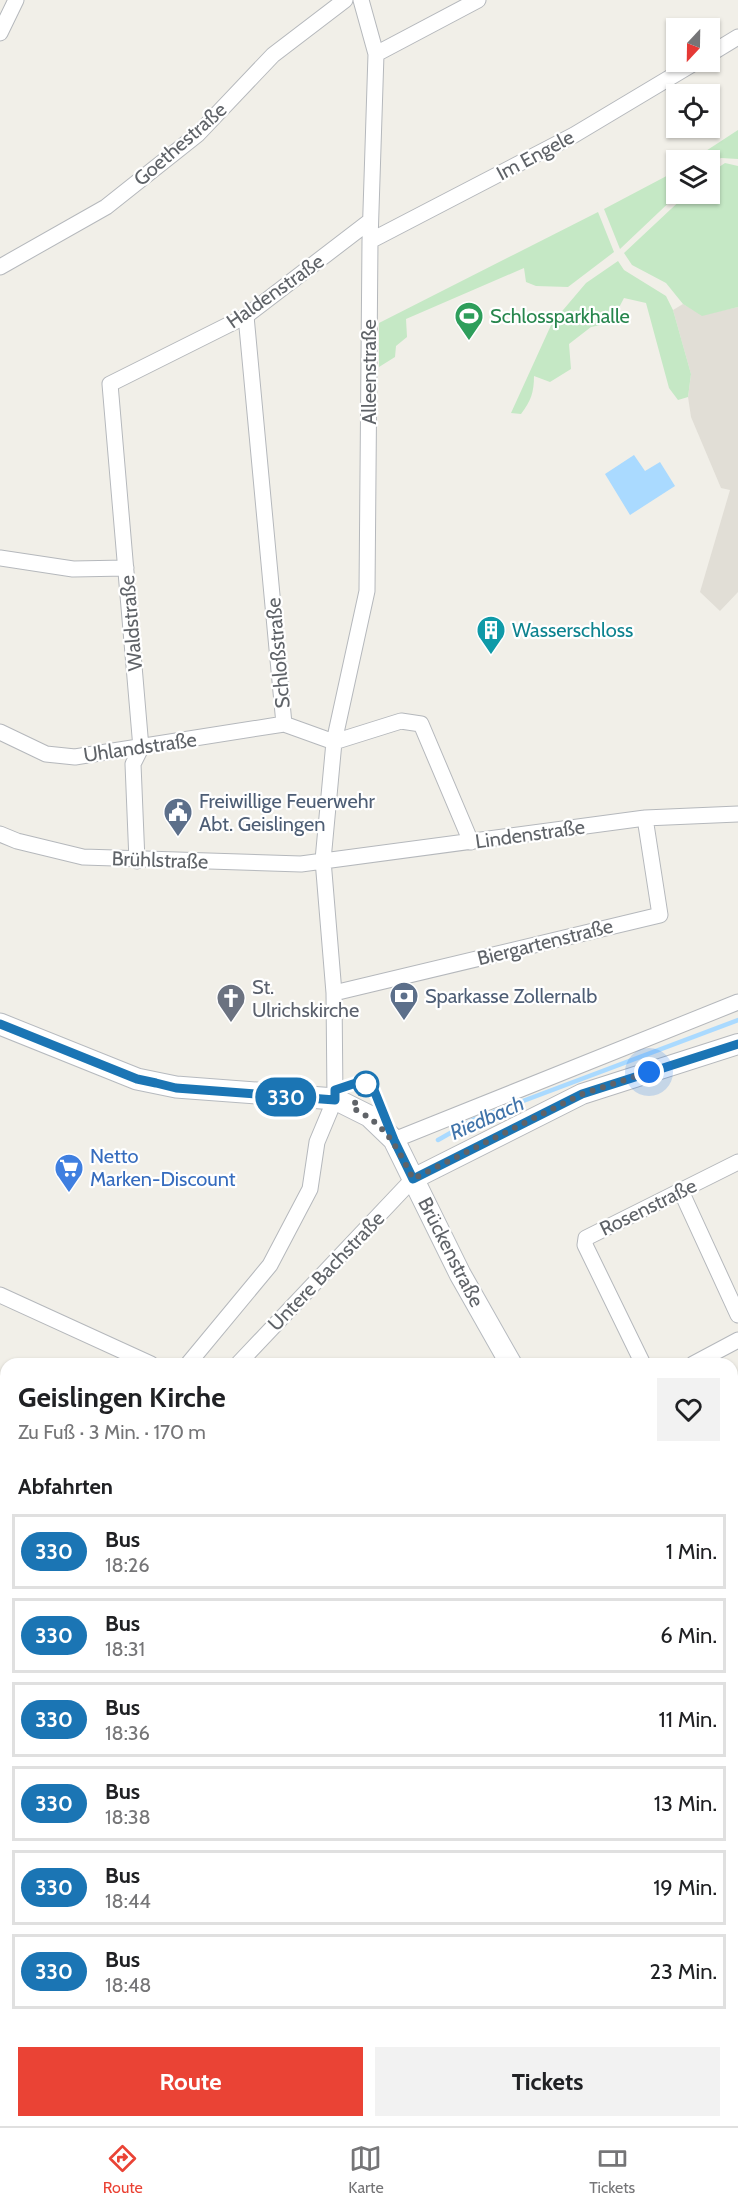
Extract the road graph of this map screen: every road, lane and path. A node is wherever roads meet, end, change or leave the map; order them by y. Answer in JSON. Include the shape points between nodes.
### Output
{"nodes":[{"id":1,"x":16,"y":0,"type":"edge"},
{"id":2,"x":345,"y":0,"type":"edge"},
{"id":3,"x":361,"y":0,"type":"edge"},
{"id":4,"x":478,"y":0,"type":"edge"},
{"id":5,"x":0,"y":33,"type":"edge"},
{"id":6,"x":738,"y":37,"type":"edge"},
{"id":7,"x":720,"y":48,"type":"edge"},
{"id":8,"x":376,"y":54,"type":"junction"},
{"id":9,"x":679,"y":72,"type":"edge"},
{"id":10,"x":370,"y":222,"type":"junction"},
{"id":11,"x":370,"y":241,"type":"junction"},
{"id":12,"x":0,"y":267,"type":"edge"},
{"id":13,"x":246,"y":316,"type":"junction"},
{"id":14,"x":110,"y":384,"type":"joint"},
{"id":15,"x":0,"y":558,"type":"edge"},
{"id":16,"x":126,"y":568,"type":"junction"},
{"id":17,"x":284,"y":724,"type":"junction"},
{"id":18,"x":0,"y":732,"type":"edge"},
{"id":19,"x":334,"y":742,"type":"junction"},
{"id":20,"x":141,"y":748,"type":"junction"},
{"id":21,"x":738,"y":813,"type":"edge"},
{"id":22,"x":645,"y":818,"type":"junction"},
{"id":23,"x":0,"y":834,"type":"edge"},
{"id":24,"x":471,"y":842,"type":"junction"},
{"id":25,"x":323,"y":860,"type":"junction"},
{"id":26,"x":137,"y":861,"type":"junction"},
{"id":27,"x":334,"y":993,"type":"junction"},
{"id":28,"x":738,"y":1002,"type":"edge"},
{"id":29,"x":0,"y":1024,"type":"edge"},
{"id":30,"x":738,"y":1044,"type":"edge"},
{"id":31,"x":335,"y":1100,"type":"junction"},
{"id":32,"x":394,"y":1140,"type":"junction"},
{"id":33,"x":738,"y":1162,"type":"edge"},
{"id":34,"x":413,"y":1179,"type":"junction"},
{"id":35,"x":681,"y":1191,"type":"junction"},
{"id":36,"x":0,"y":1295,"type":"edge"},
{"id":37,"x":738,"y":1315,"type":"edge"},
{"id":38,"x":738,"y":1340,"type":"edge"},
{"id":39,"x":138,"y":1358,"type":"edge"},
{"id":40,"x":193,"y":1358,"type":"edge"},
{"id":41,"x":244,"y":1358,"type":"edge"},
{"id":42,"x":508,"y":1358,"type":"edge"},
{"id":43,"x":640,"y":1358,"type":"edge"},
{"id":44,"x":704,"y":1358,"type":"edge"}],
"edges":[{"from":1,"to":5,"type":"street"},
{"from":2,"to":12,"type":"street","name":"Goethestraße","via":[[273,55],[198,134],[106,207]]},
{"from":3,"to":8,"type":"street","name":"Alleenstraße"},
{"from":4,"to":8,"type":"street"},
{"from":6,"to":7,"type":"street"},
{"from":8,"to":10,"type":"street","name":"Alleenstraße"},
{"from":9,"to":11,"type":"street","name":"Im Engele","via":[[574,135]]},
{"from":10,"to":11,"type":"street","name":"Alleenstraße"},
{"from":10,"to":13,"type":"street","name":"Haldenstraße"},
{"from":11,"to":19,"type":"street","name":"Alleenstraße","via":[[368,591]]},
{"from":13,"to":14,"type":"street","name":"Haldenstraße"},
{"from":13,"to":17,"type":"street","name":"Schloßstraße"},
{"from":14,"to":16,"type":"street","name":"Waldstraße"},
{"from":15,"to":16,"type":"street","via":[[73,569]]},
{"from":16,"to":20,"type":"street","name":"Waldstraße"},
{"from":17,"to":19,"type":"street","name":"Schloßstraße"},
{"from":17,"to":20,"type":"street","name":"Uhlandstraße"},
{"from":18,"to":20,"type":"street","name":"Uhlandstraße","via":[[46,754],[65,756]]},
{"from":19,"to":24,"type":"street","via":[[401,720],[421,724]]},
{"from":19,"to":25,"type":"street"},
{"from":20,"to":26,"type":"street","name":"Waldstraße","via":[[133,764]]},
{"from":21,"to":22,"type":"street","name":"Lindenstraße"},
{"from":22,"to":24,"type":"street","name":"Lindenstraße"},
{"from":22,"to":27,"type":"street","name":"Biergartenstraße","via":[[660,915]]},
{"from":23,"to":26,"type":"street","name":"Brühlstraße","via":[[17,842],[83,857]]},
{"from":24,"to":25,"type":"street","name":"Lindenstraße"},
{"from":25,"to":26,"type":"street","name":"Brühlstraße","via":[[301,864]]},
{"from":25,"to":27,"type":"street"},
{"from":27,"to":31,"type":"street"},
{"from":28,"to":32,"type":"street"},
{"from":29,"to":31,"type":"main road","via":[[137,1079],[176,1088]]},
{"from":30,"to":34,"type":"street","via":[[582,1094]]},
{"from":31,"to":32,"type":"main road","name":"Brückenstraße","via":[[369,1116]]},
{"from":31,"to":40,"type":"street","via":[[317,1142],[310,1190],[270,1265]]},
{"from":32,"to":34,"type":"main road","name":"Brückenstraße"},
{"from":33,"to":35,"type":"street","name":"Rosenstraße"},
{"from":34,"to":41,"type":"street","name":"Untere Bachstraße"},
{"from":34,"to":42,"type":"main road","name":"Brückenstraße"},
{"from":35,"to":37,"type":"street"},
{"from":35,"to":43,"type":"street","name":"Rosenstraße","via":[[586,1238],[585,1245]]},
{"from":36,"to":39,"type":"street"},
{"from":38,"to":44,"type":"street"}]}
